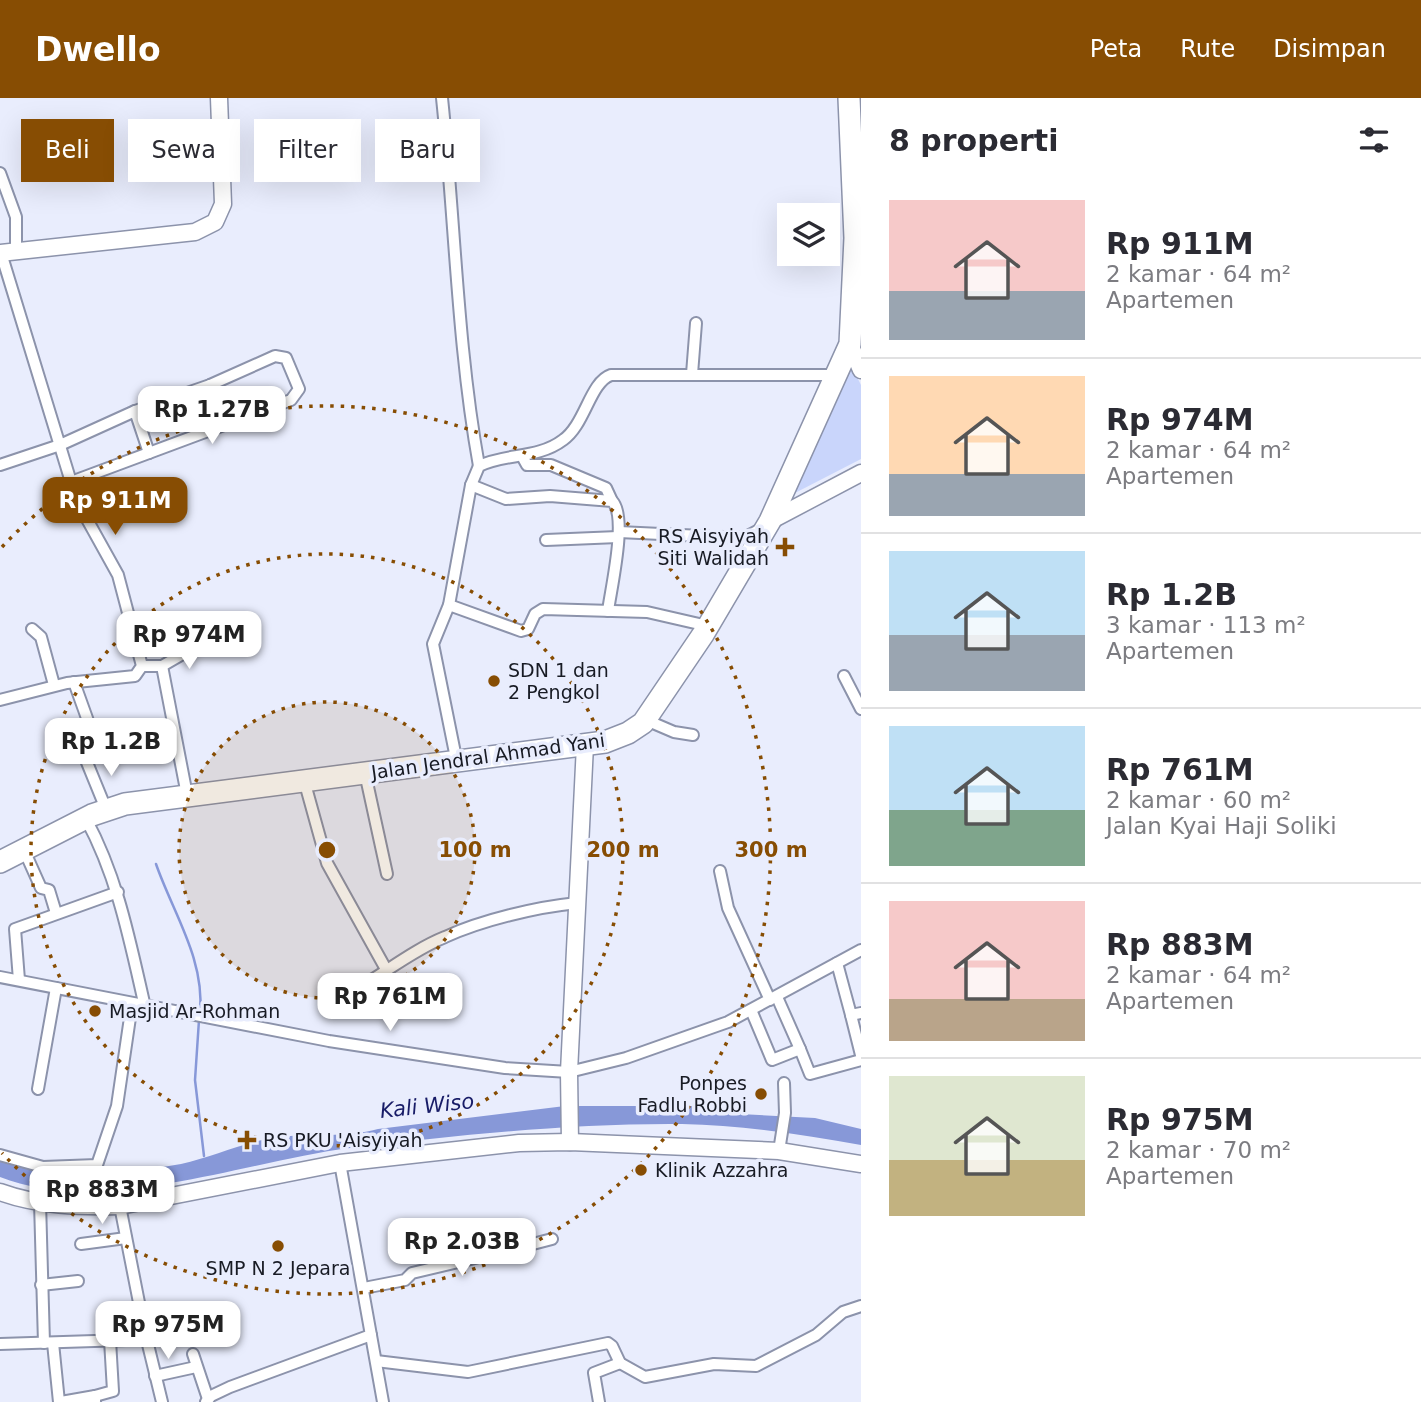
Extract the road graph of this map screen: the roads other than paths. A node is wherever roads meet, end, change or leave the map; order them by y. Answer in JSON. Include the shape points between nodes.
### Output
{"nodes":[{"id":1,"x":219,"y":98,"type":"edge"},
{"id":2,"x":442,"y":98,"type":"edge"},
{"id":3,"x":849,"y":98,"type":"edge"},
{"id":4,"x":220,"y":119,"type":"edge"},
{"id":5,"x":0,"y":173,"type":"edge"},
{"id":6,"x":222,"y":182,"type":"edge"},
{"id":7,"x":858,"y":238,"type":"edge"},
{"id":8,"x":5,"y":252,"type":"edge"},
{"id":9,"x":696,"y":323,"type":"dead end"},
{"id":10,"x":850,"y":344,"type":"junction"},
{"id":11,"x":861,"y":370,"type":"edge"},
{"id":12,"x":692,"y":374,"type":"junction"},
{"id":13,"x":836,"y":375,"type":"junction"},
{"id":14,"x":210,"y":385,"type":"junction"},
{"id":15,"x":135,"y":411,"type":"junction"},
{"id":16,"x":225,"y":425,"type":"junction"},
{"id":17,"x":60,"y":446,"type":"junction"},
{"id":18,"x":149,"y":453,"type":"junction"},
{"id":19,"x":522,"y":456,"type":"junction"},
{"id":20,"x":0,"y":465,"type":"edge"},
{"id":21,"x":479,"y":466,"type":"junction"},
{"id":22,"x":861,"y":473,"type":"edge"},
{"id":23,"x":71,"y":482,"type":"junction"},
{"id":24,"x":471,"y":485,"type":"junction"},
{"id":25,"x":612,"y":501,"type":"junction"},
{"id":26,"x":770,"y":521,"type":"junction"},
{"id":27,"x":618,"y":534,"type":"junction"},
{"id":28,"x":546,"y":540,"type":"dead end"},
{"id":29,"x":449,"y":605,"type":"junction"},
{"id":30,"x":608,"y":611,"type":"junction"},
{"id":31,"x":708,"y":626,"type":"junction"},
{"id":32,"x":32,"y":629,"type":"dead end"},
{"id":33,"x":231,"y":637,"type":"dead end"},
{"id":34,"x":142,"y":666,"type":"junction"},
{"id":35,"x":162,"y":666,"type":"junction"},
{"id":36,"x":844,"y":676,"type":"dead end"},
{"id":37,"x":74,"y":682,"type":"junction"},
{"id":38,"x":54,"y":685,"type":"junction"},
{"id":39,"x":0,"y":699,"type":"edge"},
{"id":40,"x":861,"y":709,"type":"edge"},
{"id":41,"x":646,"y":720,"type":"junction"},
{"id":42,"x":88,"y":721,"type":"dead end"},
{"id":43,"x":693,"y":735,"type":"dead end"},
{"id":44,"x":585,"y":745,"type":"junction"},
{"id":45,"x":86,"y":760,"type":"dead end"},
{"id":46,"x":457,"y":763,"type":"junction"},
{"id":47,"x":365,"y":773,"type":"junction"},
{"id":48,"x":304,"y":780,"type":"junction"},
{"id":49,"x":187,"y":795,"type":"junction"},
{"id":50,"x":106,"y":809,"type":"junction"},
{"id":51,"x":86,"y":818,"type":"junction"},
{"id":52,"x":24,"y":850,"type":"junction"},
{"id":53,"x":1,"y":858,"type":"edge"},
{"id":54,"x":720,"y":871,"type":"dead end"},
{"id":55,"x":387,"y":874,"type":"dead end"},
{"id":56,"x":118,"y":892,"type":"junction"},
{"id":57,"x":577,"y":903,"type":"junction"},
{"id":58,"x":56,"y":913,"type":"junction"},
{"id":59,"x":861,"y":950,"type":"edge"},
{"id":60,"x":837,"y":963,"type":"junction"},
{"id":61,"x":387,"y":971,"type":"junction"},
{"id":62,"x":0,"y":977,"type":"edge"},
{"id":63,"x":19,"y":980,"type":"junction"},
{"id":64,"x":370,"y":981,"type":"dead end"},
{"id":65,"x":56,"y":988,"type":"junction"},
{"id":66,"x":774,"y":998,"type":"junction"},
{"id":67,"x":132,"y":1004,"type":"junction"},
{"id":68,"x":145,"y":1007,"type":"junction"},
{"id":69,"x":751,"y":1010,"type":"junction"},
{"id":70,"x":856,"y":1014,"type":"edge"},
{"id":71,"x":800,"y":1049,"type":"junction"},
{"id":72,"x":861,"y":1058,"type":"edge"},
{"id":73,"x":569,"y":1072,"type":"junction"},
{"id":74,"x":784,"y":1083,"type":"dead end"},
{"id":75,"x":38,"y":1089,"type":"dead end"},
{"id":76,"x":569,"y":1135,"type":"junction"},
{"id":77,"x":781,"y":1143,"type":"junction"},
{"id":78,"x":0,"y":1155,"type":"edge"},
{"id":79,"x":340,"y":1163,"type":"junction"},
{"id":80,"x":861,"y":1164,"type":"edge"},
{"id":81,"x":0,"y":1192,"type":"edge"},
{"id":82,"x":40,"y":1202,"type":"junction"},
{"id":83,"x":120,"y":1206,"type":"junction"},
{"id":84,"x":126,"y":1238,"type":"junction"},
{"id":85,"x":552,"y":1239,"type":"dead end"},
{"id":86,"x":81,"y":1244,"type":"dead end"},
{"id":87,"x":78,"y":1281,"type":"dead end"},
{"id":88,"x":41,"y":1285,"type":"junction"},
{"id":89,"x":364,"y":1288,"type":"junction"},
{"id":90,"x":861,"y":1306,"type":"edge"},
{"id":91,"x":185,"y":1313,"type":"dead end"},
{"id":92,"x":143,"y":1326,"type":"junction"},
{"id":93,"x":371,"y":1335,"type":"junction"},
{"id":94,"x":110,"y":1340,"type":"junction"},
{"id":95,"x":126,"y":1340,"type":"junction"},
{"id":96,"x":48,"y":1343,"type":"junction"},
{"id":97,"x":0,"y":1344,"type":"edge"},
{"id":98,"x":149,"y":1347,"type":"junction"},
{"id":99,"x":193,"y":1354,"type":"dead end"},
{"id":100,"x":376,"y":1361,"type":"junction"},
{"id":101,"x":620,"y":1363,"type":"junction"},
{"id":102,"x":196,"y":1367,"type":"junction"},
{"id":103,"x":155,"y":1376,"type":"junction"},
{"id":104,"x":95,"y":1399,"type":"edge"},
{"id":105,"x":207,"y":1401,"type":"edge"},
{"id":106,"x":60,"y":1402,"type":"edge"},
{"id":107,"x":162,"y":1402,"type":"edge"},
{"id":108,"x":383,"y":1402,"type":"edge"},
{"id":109,"x":599,"y":1402,"type":"edge"}],
"edges":[{"from":1,"to":4,"type":"street"},
{"from":2,"to":21,"type":"street","via":[[456,288]]},
{"from":3,"to":7,"type":"highway","name":"Jalan Jendral Ahmad Yani"},
{"from":5,"to":8,"type":"street","via":[[16,217]]},
{"from":6,"to":8,"type":"street","via":[[220,215],[208,228]]},
{"from":7,"to":10,"type":"highway","name":"Jalan Jendral Ahmad Yani"},
{"from":8,"to":17,"type":"street"},
{"from":9,"to":12,"type":"street"},
{"from":10,"to":11,"type":"street"},
{"from":10,"to":13,"type":"highway","name":"Jalan Jendral Ahmad Yani"},
{"from":12,"to":13,"type":"street"},
{"from":12,"to":19,"type":"street","via":[[606,376],[569,436],[538,453]]},
{"from":13,"to":26,"type":"highway","name":"Jalan Jendral Ahmad Yani"},
{"from":14,"to":15,"type":"street"},
{"from":14,"to":16,"type":"street"},
{"from":14,"to":16,"type":"street","via":[[279,355],[295,373],[299,389],[295,398]]},
{"from":15,"to":17,"type":"street"},
{"from":15,"to":18,"type":"street"},
{"from":16,"to":18,"type":"street"},
{"from":17,"to":20,"type":"street"},
{"from":17,"to":23,"type":"street"},
{"from":18,"to":23,"type":"street"},
{"from":19,"to":21,"type":"street"},
{"from":19,"to":25,"type":"street","via":[[527,465],[551,465],[606,488]]},
{"from":21,"to":24,"type":"street"},
{"from":22,"to":26,"type":"street"},
{"from":23,"to":34,"type":"street","via":[[118,575]]},
{"from":24,"to":25,"type":"street","via":[[506,499],[550,496]]},
{"from":24,"to":29,"type":"street"},
{"from":25,"to":27,"type":"street","via":[[620,512]]},
{"from":26,"to":27,"type":"street","via":[[744,538]]},
{"from":26,"to":31,"type":"highway","name":"Jalan Jendral Ahmad Yani"},
{"from":27,"to":28,"type":"street"},
{"from":27,"to":30,"type":"street"},
{"from":29,"to":30,"type":"street","via":[[523,631],[539,610]]},
{"from":29,"to":46,"type":"street","via":[[433,644]]},
{"from":30,"to":31,"type":"street","via":[[671,615]]},
{"from":31,"to":41,"type":"highway","name":"Jalan Jendral Ahmad Yani"},
{"from":32,"to":38,"type":"street","via":[[41,636]]},
{"from":33,"to":35,"type":"street","via":[[207,640]]},
{"from":34,"to":35,"type":"street"},
{"from":34,"to":37,"type":"street","via":[[135,676]]},
{"from":35,"to":49,"type":"street"},
{"from":36,"to":40,"type":"street"},
{"from":37,"to":38,"type":"street"},
{"from":37,"to":42,"type":"street"},
{"from":38,"to":39,"type":"street"},
{"from":41,"to":43,"type":"street"},
{"from":41,"to":44,"type":"highway","name":"Jalan Jendral Ahmad Yani","via":[[618,738]]},
{"from":44,"to":46,"type":"highway","name":"Jalan Jendral Ahmad Yani"},
{"from":44,"to":57,"type":"street"},
{"from":45,"to":50,"type":"street"},
{"from":46,"to":47,"type":"highway","name":"Jalan Jendral Ahmad Yani"},
{"from":47,"to":48,"type":"highway","name":"Jalan Jendral Ahmad Yani"},
{"from":47,"to":55,"type":"street"},
{"from":48,"to":49,"type":"highway","name":"Jalan Jendral Ahmad Yani"},
{"from":48,"to":61,"type":"street","via":[[327,863]]},
{"from":49,"to":50,"type":"highway","name":"Jalan Jendral Ahmad Yani"},
{"from":50,"to":51,"type":"highway","name":"Jalan Jendral Ahmad Yani"},
{"from":51,"to":52,"type":"highway","name":"Jalan Jendral Ahmad Yani"},
{"from":51,"to":56,"type":"street","via":[[106,854]]},
{"from":52,"to":53,"type":"highway","name":"Jalan Jendral Ahmad Yani"},
{"from":52,"to":58,"type":"street","via":[[41,888],[49,890]]},
{"from":54,"to":66,"type":"street","via":[[728,908]]},
{"from":56,"to":58,"type":"street"},
{"from":56,"to":68,"type":"street"},
{"from":57,"to":61,"type":"street","via":[[465,929]]},
{"from":57,"to":73,"type":"street"},
{"from":58,"to":63,"type":"street","via":[[15,929]]},
{"from":59,"to":60,"type":"street"},
{"from":60,"to":66,"type":"street"},
{"from":60,"to":70,"type":"street"},
{"from":61,"to":64,"type":"street"},
{"from":62,"to":63,"type":"street"},
{"from":63,"to":65,"type":"street"},
{"from":65,"to":67,"type":"street"},
{"from":65,"to":75,"type":"street"},
{"from":66,"to":69,"type":"street"},
{"from":66,"to":71,"type":"street"},
{"from":67,"to":68,"type":"street"},
{"from":67,"to":78,"type":"street","via":[[117,1106],[97,1165],[43,1167]]},
{"from":68,"to":73,"type":"street","via":[[505,1068]]},
{"from":69,"to":71,"type":"street","via":[[772,1059]]},
{"from":69,"to":73,"type":"street","via":[[661,1047]]},
{"from":70,"to":72,"type":"street"},
{"from":71,"to":72,"type":"street","via":[[810,1074]]},
{"from":73,"to":76,"type":"street"},
{"from":74,"to":77,"type":"street"},
{"from":76,"to":77,"type":"street"},
{"from":76,"to":79,"type":"street"},
{"from":77,"to":80,"type":"street"},
{"from":79,"to":83,"type":"street"},
{"from":79,"to":89,"type":"street"},
{"from":81,"to":82,"type":"street"},
{"from":82,"to":83,"type":"street"},
{"from":82,"to":88,"type":"street"},
{"from":83,"to":84,"type":"street"},
{"from":84,"to":86,"type":"street"},
{"from":84,"to":92,"type":"street"},
{"from":85,"to":89,"type":"street","via":[[529,1245],[526,1251],[486,1255]]},
{"from":87,"to":88,"type":"street"},
{"from":88,"to":96,"type":"street"},
{"from":89,"to":93,"type":"street"},
{"from":90,"to":101,"type":"street","via":[[843,1312],[816,1335],[756,1366],[714,1364],[645,1377]]},
{"from":91,"to":92,"type":"street"},
{"from":92,"to":95,"type":"street"},
{"from":92,"to":98,"type":"street"},
{"from":93,"to":100,"type":"street"},
{"from":93,"to":105,"type":"street","via":[[230,1387]]},
{"from":94,"to":95,"type":"street"},
{"from":94,"to":96,"type":"street"},
{"from":94,"to":104,"type":"street","via":[[113,1391]]},
{"from":95,"to":98,"type":"street"},
{"from":96,"to":97,"type":"street"},
{"from":96,"to":106,"type":"street"},
{"from":98,"to":103,"type":"street"},
{"from":99,"to":102,"type":"street"},
{"from":100,"to":101,"type":"street","via":[[468,1372],[608,1343]]},
{"from":100,"to":108,"type":"street"},
{"from":101,"to":109,"type":"street","via":[[594,1373]]},
{"from":102,"to":103,"type":"street"},
{"from":102,"to":105,"type":"street"},
{"from":103,"to":107,"type":"street"},
{"from":104,"to":106,"type":"street"}]}
